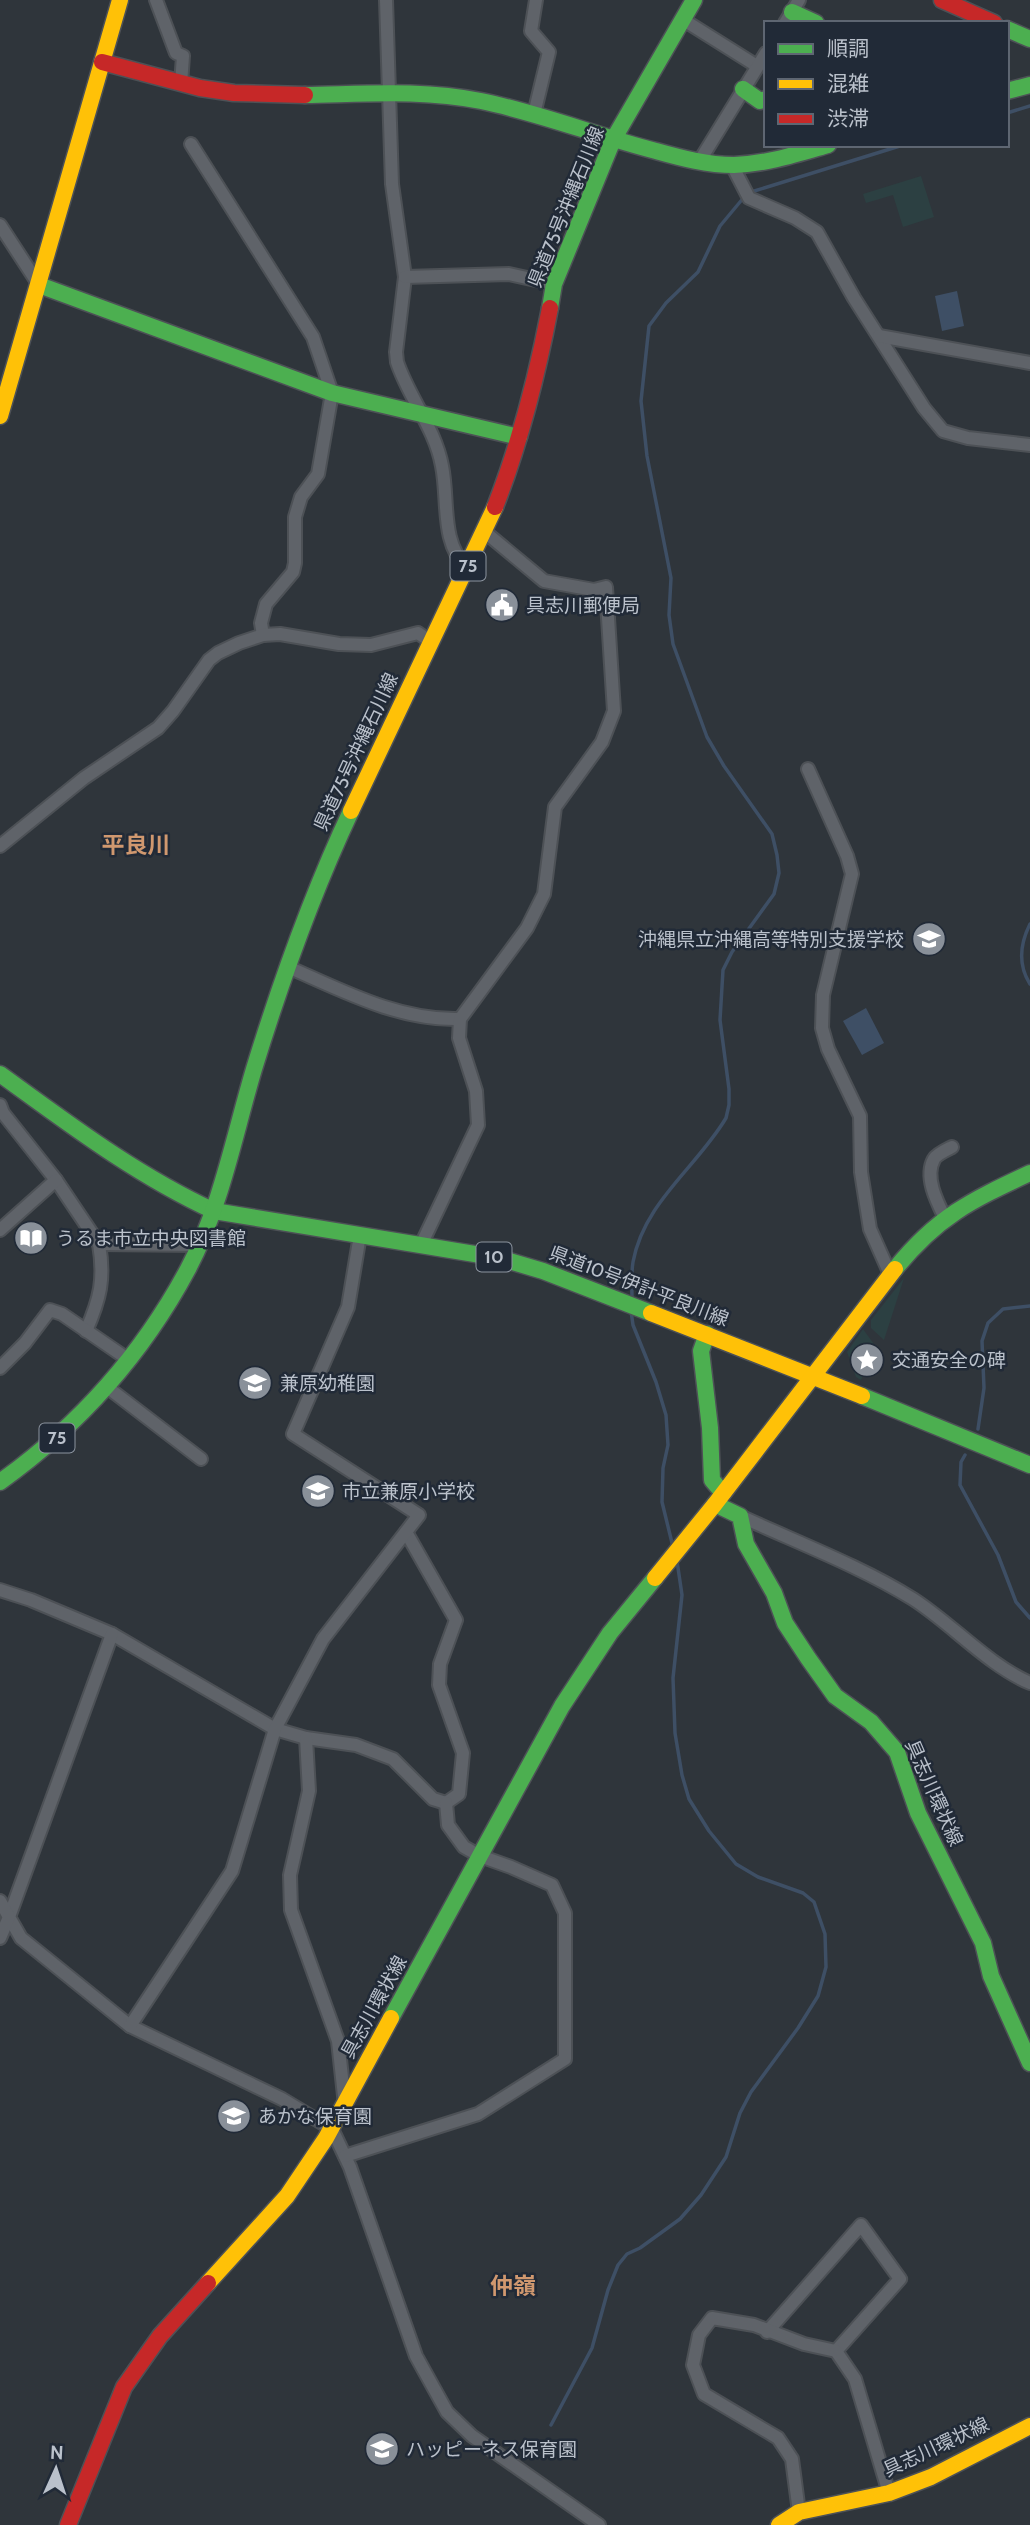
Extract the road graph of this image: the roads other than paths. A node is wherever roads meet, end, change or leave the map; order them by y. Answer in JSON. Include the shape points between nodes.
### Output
{"nodes":[{"id":1,"x":120,"y":0,"type":"edge"},
{"id":2,"x":156,"y":0,"type":"edge"},
{"id":3,"x":386,"y":0,"type":"edge"},
{"id":4,"x":536,"y":0,"type":"edge"},
{"id":5,"x":694,"y":0,"type":"edge"},
{"id":6,"x":942,"y":0,"type":"edge"},
{"id":7,"x":958,"y":7,"type":"junction"},
{"id":8,"x":792,"y":12,"type":"edge"},
{"id":9,"x":682,"y":19,"type":"junction"},
{"id":10,"x":812,"y":21,"type":"edge"},
{"id":11,"x":952,"y":21,"type":"edge"},
{"id":12,"x":990,"y":21,"type":"edge"},
{"id":13,"x":1009,"y":30,"type":"edge"},
{"id":14,"x":1030,"y":39,"type":"edge"},
{"id":15,"x":764,"y":56,"type":"edge"},
{"id":16,"x":102,"y":62,"type":"junction"},
{"id":17,"x":757,"y":66,"type":"junction"},
{"id":18,"x":181,"y":84,"type":"junction"},
{"id":19,"x":1030,"y":85,"type":"edge"},
{"id":20,"x":743,"y":89,"type":"junction"},
{"id":21,"x":1009,"y":90,"type":"edge"},
{"id":22,"x":389,"y":92,"type":"junction"},
{"id":23,"x":764,"y":100,"type":"edge"},
{"id":24,"x":534,"y":114,"type":"junction"},
{"id":25,"x":613,"y":139,"type":"junction"},
{"id":26,"x":191,"y":144,"type":"dead end"},
{"id":27,"x":821,"y":147,"type":"edge"},
{"id":28,"x":699,"y":162,"type":"junction"},
{"id":29,"x":732,"y":165,"type":"junction"},
{"id":30,"x":0,"y":225,"type":"edge"},
{"id":31,"x":405,"y":277,"type":"junction"},
{"id":32,"x":554,"y":284,"type":"junction"},
{"id":33,"x":39,"y":285,"type":"junction"},
{"id":34,"x":879,"y":336,"type":"junction"},
{"id":35,"x":1030,"y":363,"type":"edge"},
{"id":36,"x":332,"y":393,"type":"junction"},
{"id":37,"x":424,"y":415,"type":"junction"},
{"id":38,"x":0,"y":416,"type":"edge"},
{"id":39,"x":519,"y":437,"type":"junction"},
{"id":40,"x":1030,"y":445,"type":"edge"},
{"id":41,"x":485,"y":532,"type":"junction"},
{"id":42,"x":467,"y":568,"type":"junction"},
{"id":43,"x":263,"y":635,"type":"junction"},
{"id":44,"x":431,"y":642,"type":"junction"},
{"id":45,"x":808,"y":769,"type":"dead end"},
{"id":46,"x":0,"y":846,"type":"edge"},
{"id":47,"x":288,"y":967,"type":"junction"},
{"id":48,"x":460,"y":1018,"type":"junction"},
{"id":49,"x":0,"y":1074,"type":"edge"},
{"id":50,"x":0,"y":1105,"type":"edge"},
{"id":51,"x":952,"y":1147,"type":"dead end"},
{"id":52,"x":1030,"y":1173,"type":"edge"},
{"id":53,"x":56,"y":1180,"type":"junction"},
{"id":54,"x":214,"y":1212,"type":"junction"},
{"id":55,"x":945,"y":1218,"type":"junction"},
{"id":56,"x":0,"y":1230,"type":"edge"},
{"id":57,"x":360,"y":1236,"type":"junction"},
{"id":58,"x":99,"y":1244,"type":"junction"},
{"id":59,"x":200,"y":1245,"type":"junction"},
{"id":60,"x":421,"y":1245,"type":"junction"},
{"id":61,"x":890,"y":1274,"type":"junction"},
{"id":62,"x":86,"y":1331,"type":"junction"},
{"id":63,"x":707,"y":1334,"type":"junction"},
{"id":64,"x":129,"y":1360,"type":"junction"},
{"id":65,"x":0,"y":1368,"type":"edge"},
{"id":66,"x":813,"y":1376,"type":"junction"},
{"id":67,"x":107,"y":1387,"type":"junction"},
{"id":68,"x":201,"y":1459,"type":"dead end"},
{"id":69,"x":1030,"y":1465,"type":"edge"},
{"id":70,"x":0,"y":1482,"type":"edge"},
{"id":71,"x":719,"y":1499,"type":"junction"},
{"id":72,"x":740,"y":1516,"type":"junction"},
{"id":73,"x":405,"y":1532,"type":"junction"},
{"id":74,"x":0,"y":1590,"type":"edge"},
{"id":75,"x":112,"y":1634,"type":"junction"},
{"id":76,"x":1030,"y":1684,"type":"edge"},
{"id":77,"x":275,"y":1729,"type":"junction"},
{"id":78,"x":306,"y":1738,"type":"junction"},
{"id":79,"x":446,"y":1803,"type":"junction"},
{"id":80,"x":480,"y":1856,"type":"junction"},
{"id":81,"x":0,"y":1901,"type":"edge"},
{"id":82,"x":9,"y":1917,"type":"junction"},
{"id":83,"x":0,"y":1938,"type":"edge"},
{"id":84,"x":130,"y":2026,"type":"junction"},
{"id":85,"x":1030,"y":2063,"type":"edge"},
{"id":86,"x":345,"y":2105,"type":"junction"},
{"id":87,"x":332,"y":2129,"type":"junction"},
{"id":88,"x":345,"y":2156,"type":"junction"},
{"id":89,"x":767,"y":2332,"type":"junction"},
{"id":90,"x":836,"y":2351,"type":"junction"},
{"id":91,"x":1030,"y":2426,"type":"edge"},
{"id":92,"x":889,"y":2493,"type":"junction"},
{"id":93,"x":799,"y":2512,"type":"junction"},
{"id":94,"x":68,"y":2525,"type":"edge"},
{"id":95,"x":599,"y":2525,"type":"edge"},
{"id":96,"x":779,"y":2525,"type":"edge"}],
"edges":[{"from":1,"to":16,"type":"main road"},
{"from":2,"to":18,"type":"street","via":[[176,53],[183,56]]},
{"from":3,"to":22,"type":"street"},
{"from":4,"to":24,"type":"street","via":[[531,32],[549,52]]},
{"from":5,"to":9,"type":"main road","name":"県道75号沖縄石川線","number":"75"},
{"from":6,"to":7,"type":"main road"},
{"from":7,"to":11,"type":"main road"},
{"from":7,"to":12,"type":"main road"},
{"from":8,"to":10,"type":"main road"},
{"from":9,"to":17,"type":"street"},
{"from":9,"to":25,"type":"main road","name":"県道75号沖縄石川線","number":"75"},
{"from":13,"to":14,"type":"main road"},
{"from":15,"to":17,"type":"street"},
{"from":16,"to":18,"type":"main road"},
{"from":16,"to":33,"type":"main road"},
{"from":17,"to":20,"type":"street"},
{"from":18,"to":22,"type":"main road","via":[[248,93]]},
{"from":19,"to":21,"type":"main road"},
{"from":20,"to":23,"type":"main road"},
{"from":20,"to":28,"type":"street"},
{"from":22,"to":24,"type":"main road","via":[[480,100]]},
{"from":22,"to":31,"type":"street","via":[[392,184]]},
{"from":24,"to":25,"type":"main road"},
{"from":25,"to":28,"type":"main road"},
{"from":25,"to":32,"type":"main road","name":"県道75号沖縄石川線","number":"75"},
{"from":26,"to":36,"type":"street","via":[[313,337]]},
{"from":27,"to":29,"type":"main road","via":[[764,163]]},
{"from":28,"to":29,"type":"main road"},
{"from":29,"to":34,"type":"street","via":[[749,198],[817,232]]},
{"from":30,"to":33,"type":"street"},
{"from":31,"to":32,"type":"street","via":[[509,274]]},
{"from":31,"to":37,"type":"street","via":[[396,352],[400,370]]},
{"from":32,"to":39,"type":"main road","name":"県道75号沖縄石川線","number":"75"},
{"from":33,"to":36,"type":"main road"},
{"from":33,"to":38,"type":"main road"},
{"from":34,"to":35,"type":"street"},
{"from":34,"to":40,"type":"street","via":[[923,408],[943,431]]},
{"from":36,"to":37,"type":"main road"},
{"from":36,"to":43,"type":"street","via":[[318,474],[301,497],[295,517],[293,572],[267,604],[261,623]]},
{"from":37,"to":39,"type":"main road"},
{"from":37,"to":42,"type":"street","via":[[442,464],[451,544]]},
{"from":39,"to":41,"type":"main road","name":"県道75号沖縄石川線","number":"75"},
{"from":41,"to":42,"type":"main road","name":"県道75号沖縄石川線","number":"75"},
{"from":41,"to":48,"type":"street","via":[[544,581],[594,590],[606,587],[614,712],[603,742],[555,807],[544,894],[527,928]]},
{"from":42,"to":44,"type":"main road","name":"県道75号沖縄石川線","number":"75"},
{"from":43,"to":44,"type":"street","via":[[371,645],[418,633]]},
{"from":43,"to":46,"type":"street","via":[[209,660],[158,728],[84,778]]},
{"from":44,"to":47,"type":"main road","name":"県道75号沖縄石川線","number":"75","via":[[355,801]]},
{"from":45,"to":61,"type":"street","via":[[852,874],[823,995],[822,1028],[860,1116],[861,1172],[870,1229]]},
{"from":47,"to":48,"type":"street","via":[[379,1006],[436,1020]]},
{"from":47,"to":54,"type":"main road","name":"県道75号沖縄石川線","number":"75"},
{"from":48,"to":60,"type":"street","via":[[459,1038],[476,1091],[478,1125]]},
{"from":49,"to":54,"type":"main road","name":"県道10号伊計平良川線","via":[[97,1144]]},
{"from":50,"to":53,"type":"street"},
{"from":51,"to":55,"type":"street","via":[[935,1157],[931,1166],[932,1189]]},
{"from":52,"to":55,"type":"main road","name":"具志川環状線"},
{"from":53,"to":56,"type":"street"},
{"from":53,"to":58,"type":"street"},
{"from":54,"to":57,"type":"main road","name":"県道10号伊計平良川線","number":"10"},
{"from":54,"to":59,"type":"main road","name":"県道75号沖縄石川線","number":"75"},
{"from":55,"to":61,"type":"main road","name":"具志川環状線"},
{"from":57,"to":60,"type":"main road","name":"県道10号伊計平良川線","number":"10"},
{"from":57,"to":73,"type":"street","via":[[348,1307],[293,1434],[419,1515]]},
{"from":58,"to":59,"type":"street"},
{"from":58,"to":62,"type":"street","via":[[102,1284]]},
{"from":59,"to":64,"type":"main road","name":"県道75号沖縄石川線","number":"75"},
{"from":60,"to":63,"type":"main road","name":"県道10号伊計平良川線","number":"10","via":[[499,1258],[543,1271]]},
{"from":61,"to":66,"type":"main road","name":"具志川環状線"},
{"from":62,"to":64,"type":"street"},
{"from":62,"to":65,"type":"street","via":[[50,1310]]},
{"from":63,"to":66,"type":"main road","name":"県道10号伊計平良川線","number":"10"},
{"from":63,"to":71,"type":"main road","via":[[701,1351],[712,1480]]},
{"from":64,"to":67,"type":"main road","name":"県道75号沖縄石川線","number":"75"},
{"from":66,"to":69,"type":"main road","name":"県道10号伊計平良川線","number":"10"},
{"from":66,"to":71,"type":"main road","name":"具志川環状線"},
{"from":67,"to":68,"type":"street"},
{"from":67,"to":70,"type":"main road","name":"県道75号沖縄石川線","number":"75","via":[[61,1435]]},
{"from":71,"to":72,"type":"main road"},
{"from":71,"to":80,"type":"main road","name":"具志川環状線","via":[[636,1599],[584,1672]]},
{"from":72,"to":76,"type":"street","via":[[897,1590]]},
{"from":72,"to":85,"type":"main road","name":"具志川環状線","via":[[746,1544],[807,1658],[835,1696],[871,1722],[897,1752],[918,1813],[983,1943],[991,1976]]},
{"from":73,"to":77,"type":"street","via":[[323,1639]]},
{"from":73,"to":79,"type":"street","via":[[456,1620],[440,1664],[439,1685],[463,1753],[459,1794]]},
{"from":74,"to":75,"type":"street"},
{"from":75,"to":77,"type":"street"},
{"from":75,"to":82,"type":"street"},
{"from":77,"to":78,"type":"street"},
{"from":77,"to":84,"type":"street","via":[[232,1871]]},
{"from":78,"to":79,"type":"street","via":[[356,1745],[393,1759],[433,1799]]},
{"from":78,"to":86,"type":"street","via":[[309,1791],[290,1875],[290,1910],[338,2041]]},
{"from":79,"to":80,"type":"street","via":[[448,1825],[464,1847]]},
{"from":80,"to":86,"type":"main road","name":"具志川環状線"},
{"from":80,"to":88,"type":"street","via":[[552,1885],[565,1913],[565,2059],[478,2114]]},
{"from":81,"to":82,"type":"street"},
{"from":82,"to":83,"type":"street"},
{"from":82,"to":84,"type":"street","via":[[21,1938]]},
{"from":84,"to":87,"type":"street","via":[[282,2099]]},
{"from":86,"to":87,"type":"main road","name":"具志川環状線"},
{"from":87,"to":88,"type":"street"},
{"from":87,"to":94,"type":"main road","name":"具志川環状線","via":[[287,2196],[160,2336],[124,2386]]},
{"from":88,"to":95,"type":"street","via":[[416,2356],[447,2412],[472,2436]]},
{"from":89,"to":90,"type":"street"},
{"from":89,"to":90,"type":"street","via":[[861,2225],[900,2279]]},
{"from":89,"to":93,"type":"street","via":[[754,2325],[712,2318],[699,2335],[693,2365],[704,2394],[778,2438],[792,2459]]},
{"from":90,"to":92,"type":"street","via":[[855,2379]]},
{"from":91,"to":92,"type":"main road","name":"具志川環状線","via":[[931,2477]]},
{"from":92,"to":93,"type":"main road","name":"具志川環状線"},
{"from":93,"to":96,"type":"main road","name":"具志川環状線"}]}
